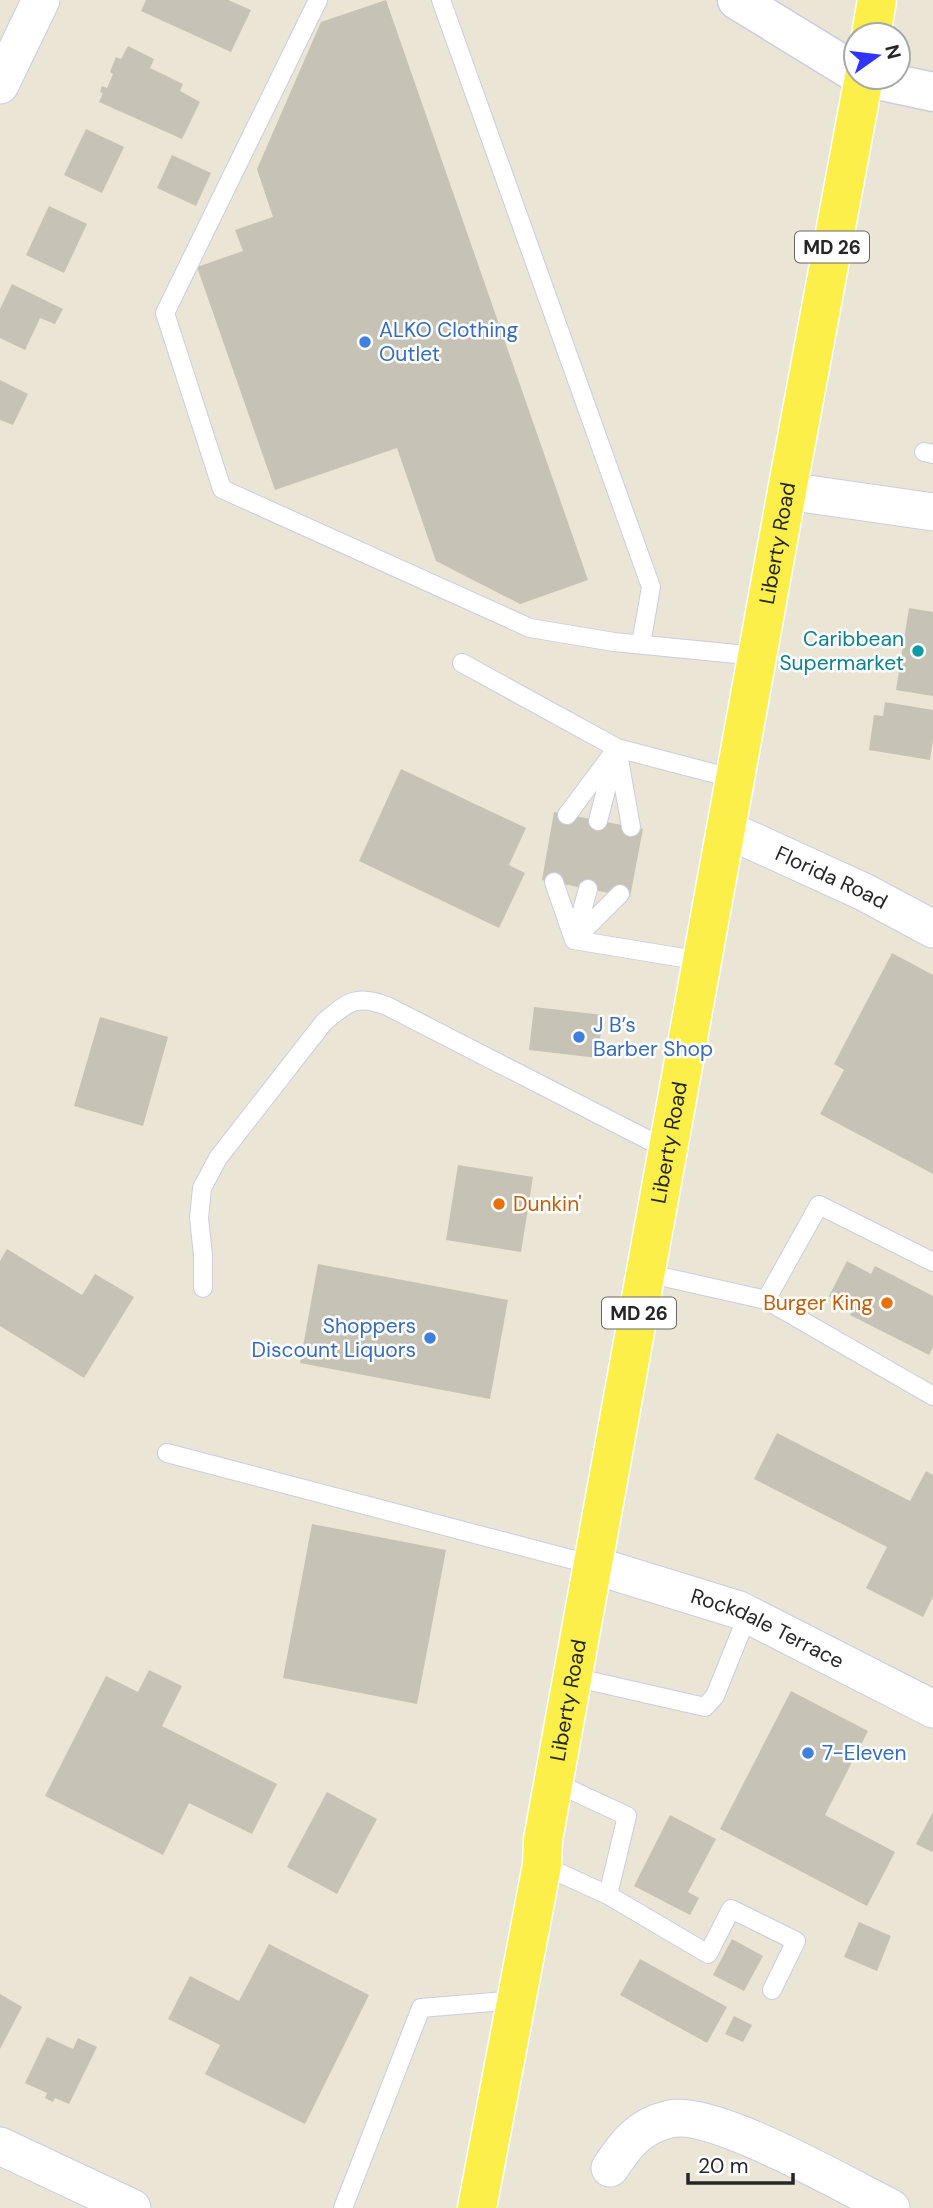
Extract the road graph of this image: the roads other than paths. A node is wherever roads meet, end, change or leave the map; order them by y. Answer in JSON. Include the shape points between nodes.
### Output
{"nodes":[{"id":1,"x":41,"y":0,"type":"edge"},
{"id":2,"x":318,"y":0,"type":"edge"},
{"id":3,"x":440,"y":0,"type":"edge"},
{"id":4,"x":737,"y":0,"type":"edge"},
{"id":5,"x":877,"y":0,"type":"edge"},
{"id":6,"x":873,"y":21,"type":"edge"},
{"id":7,"x":842,"y":64,"type":"edge"},
{"id":8,"x":0,"y":85,"type":"edge"},
{"id":9,"x":912,"y":87,"type":"edge"},
{"id":10,"x":861,"y":91,"type":"edge"},
{"id":11,"x":933,"y":92,"type":"edge"},
{"id":12,"x":787,"y":491,"type":"junction"},
{"id":13,"x":933,"y":512,"type":"edge"},
{"id":14,"x":641,"y":644,"type":"junction"},
{"id":15,"x":757,"y":656,"type":"junction"},
{"id":16,"x":462,"y":663,"type":"dead end"},
{"id":17,"x":617,"y":748,"type":"junction"},
{"id":18,"x":735,"y":779,"type":"junction"},
{"id":19,"x":567,"y":815,"type":"dead end"},
{"id":20,"x":598,"y":821,"type":"dead end"},
{"id":21,"x":631,"y":827,"type":"dead end"},
{"id":22,"x":726,"y":829,"type":"junction"},
{"id":23,"x":554,"y":882,"type":"dead end"},
{"id":24,"x":588,"y":889,"type":"dead end"},
{"id":25,"x":620,"y":894,"type":"dead end"},
{"id":26,"x":933,"y":929,"type":"edge"},
{"id":27,"x":574,"y":940,"type":"junction"},
{"id":28,"x":702,"y":961,"type":"junction"},
{"id":29,"x":668,"y":1150,"type":"junction"},
{"id":30,"x":933,"y":1262,"type":"edge"},
{"id":31,"x":646,"y":1273,"type":"junction"},
{"id":32,"x":203,"y":1288,"type":"dead end"},
{"id":33,"x":766,"y":1300,"type":"junction"},
{"id":34,"x":933,"y":1396,"type":"edge"},
{"id":35,"x":167,"y":1452,"type":"dead end"},
{"id":36,"x":593,"y":1565,"type":"junction"},
{"id":37,"x":748,"y":1614,"type":"junction"},
{"id":38,"x":573,"y":1677,"type":"junction"},
{"id":39,"x":933,"y":1709,"type":"edge"},
{"id":40,"x":554,"y":1782,"type":"junction"},
{"id":41,"x":542,"y":1865,"type":"junction"},
{"id":42,"x":608,"y":1895,"type":"junction"},
{"id":43,"x":772,"y":1990,"type":"dead end"},
{"id":44,"x":515,"y":2000,"type":"junction"},
{"id":45,"x":0,"y":2146,"type":"edge"},
{"id":46,"x":610,"y":2168,"type":"dead end"},
{"id":47,"x":132,"y":2208,"type":"edge"},
{"id":48,"x":343,"y":2208,"type":"edge"},
{"id":49,"x":477,"y":2208,"type":"edge"},
{"id":50,"x":891,"y":2208,"type":"edge"}],
"edges":[{"from":1,"to":8,"type":"street"},
{"from":2,"to":14,"type":"lane","via":[[165,313],[222,489],[530,628]]},
{"from":3,"to":14,"type":"lane","via":[[651,587]]},
{"from":4,"to":7,"type":"main road"},
{"from":5,"to":6,"type":"main road"},
{"from":9,"to":11,"type":"main road"},
{"from":10,"to":12,"type":"main road","name":"Liberty Road","number":"MD 26"},
{"from":12,"to":13,"type":"street"},
{"from":12,"to":15,"type":"main road","name":"Liberty Road","number":"MD 26"},
{"from":14,"to":15,"type":"lane"},
{"from":15,"to":18,"type":"main road","name":"Liberty Road","number":"MD 26"},
{"from":16,"to":17,"type":"lane"},
{"from":17,"to":18,"type":"lane"},
{"from":17,"to":19,"type":"lane"},
{"from":17,"to":20,"type":"lane"},
{"from":17,"to":21,"type":"lane"},
{"from":18,"to":22,"type":"main road","name":"Liberty Road","number":"MD 26"},
{"from":22,"to":26,"type":"street","name":"Florida Road"},
{"from":22,"to":28,"type":"main road","name":"Liberty Road","number":"MD 26"},
{"from":23,"to":27,"type":"lane"},
{"from":24,"to":27,"type":"lane"},
{"from":25,"to":27,"type":"lane"},
{"from":27,"to":28,"type":"lane"},
{"from":28,"to":29,"type":"main road","name":"Liberty Road","number":"MD 26"},
{"from":29,"to":31,"type":"main road","name":"Liberty Road","number":"MD 26"},
{"from":29,"to":32,"type":"lane","via":[[387,1006],[358,1000],[324,1022],[218,1158],[202,1188]]},
{"from":30,"to":33,"type":"lane","via":[[819,1205]]},
{"from":31,"to":33,"type":"lane"},
{"from":31,"to":36,"type":"main road","name":"Liberty Road","number":"MD 26"},
{"from":33,"to":34,"type":"lane"},
{"from":35,"to":36,"type":"lane"},
{"from":36,"to":37,"type":"street","name":"Rockdale Terrace"},
{"from":36,"to":38,"type":"main road","name":"Liberty Road","number":"MD 26"},
{"from":37,"to":38,"type":"lane","via":[[715,1696],[705,1707]]},
{"from":37,"to":39,"type":"street","name":"Rockdale Terrace"},
{"from":38,"to":40,"type":"main road","name":"Liberty Road","number":"MD 26"},
{"from":40,"to":41,"type":"main road","name":"Liberty Road","number":"MD 26"},
{"from":40,"to":42,"type":"lane","via":[[627,1816]]},
{"from":41,"to":42,"type":"lane"},
{"from":41,"to":44,"type":"main road","name":"Liberty Road","number":"MD 26"},
{"from":42,"to":43,"type":"lane","via":[[708,1954],[731,1909],[796,1941]]},
{"from":44,"to":48,"type":"lane","via":[[421,2008]]},
{"from":44,"to":49,"type":"main road","name":"Liberty Road","number":"MD 26"},
{"from":45,"to":47,"type":"street"},
{"from":46,"to":50,"type":"street","via":[[629,2140],[647,2127],[671,2118],[701,2120],[743,2134]]}]}
